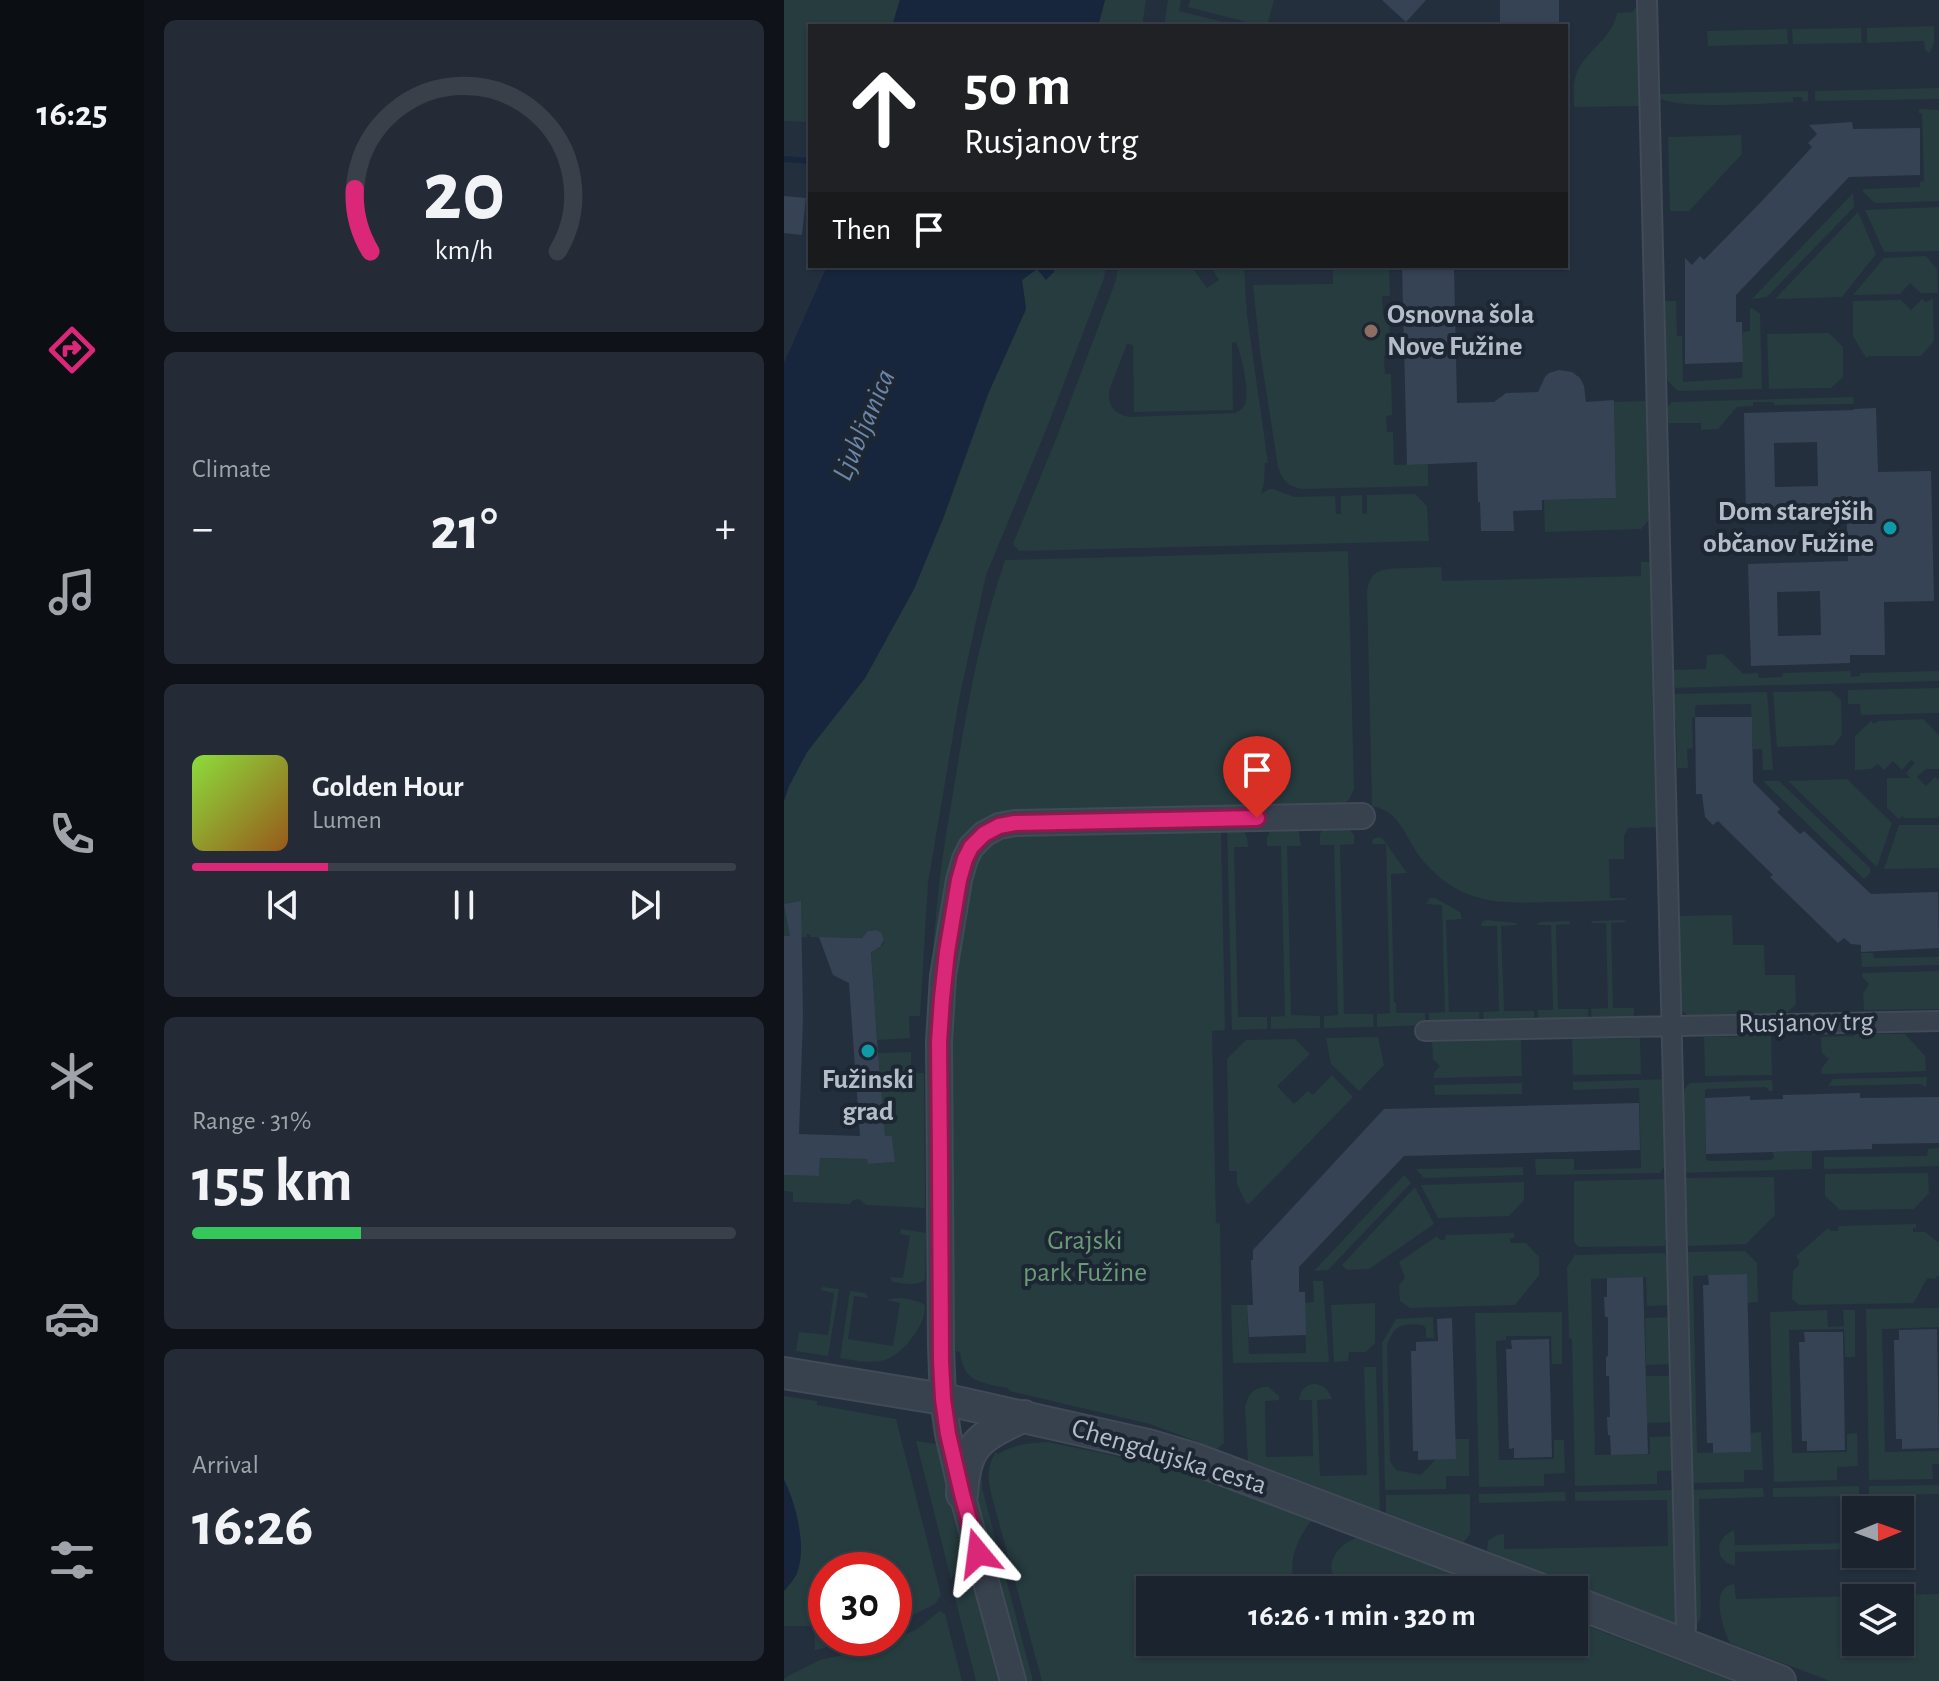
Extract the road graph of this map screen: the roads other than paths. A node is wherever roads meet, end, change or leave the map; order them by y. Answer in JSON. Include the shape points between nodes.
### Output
{"nodes":[{"id":1,"x":1647,"y":0,"type":"edge"},
{"id":2,"x":1362,"y":816,"type":"dead end"},
{"id":3,"x":1939,"y":1021,"type":"edge"},
{"id":4,"x":1672,"y":1026,"type":"junction"},
{"id":5,"x":1425,"y":1031,"type":"dead end"},
{"id":6,"x":784,"y":1373,"type":"edge"},
{"id":7,"x":943,"y":1399,"type":"junction"},
{"id":8,"x":1024,"y":1416,"type":"junction"},
{"id":9,"x":962,"y":1494,"type":"junction"},
{"id":10,"x":1505,"y":1576,"type":"edge"},
{"id":11,"x":1588,"y":1607,"type":"edge"},
{"id":12,"x":1680,"y":1643,"type":"junction"},
{"id":13,"x":1013,"y":1681,"type":"edge"},
{"id":14,"x":1780,"y":1681,"type":"edge"}],
"edges":[{"from":1,"to":4,"type":"street"},
{"from":2,"to":7,"type":"street","via":[[1015,823],[984,834],[971,847],[959,880],[942,989]]},
{"from":3,"to":4,"type":"street","name":"Rusjanov trg"},
{"from":4,"to":5,"type":"street","name":"Rusjanov trg"},
{"from":4,"to":12,"type":"street","via":[[1686,1628]]},
{"from":6,"to":7,"type":"street","name":"Chengdujska cesta"},
{"from":7,"to":8,"type":"street","name":"Chengdujska cesta"},
{"from":7,"to":9,"type":"street"},
{"from":8,"to":9,"type":"street","via":[[974,1447]]},
{"from":8,"to":10,"type":"street","name":"Chengdujska cesta","via":[[1195,1459]]},
{"from":9,"to":13,"type":"street"},
{"from":11,"to":12,"type":"street"},
{"from":12,"to":14,"type":"street"}]}
